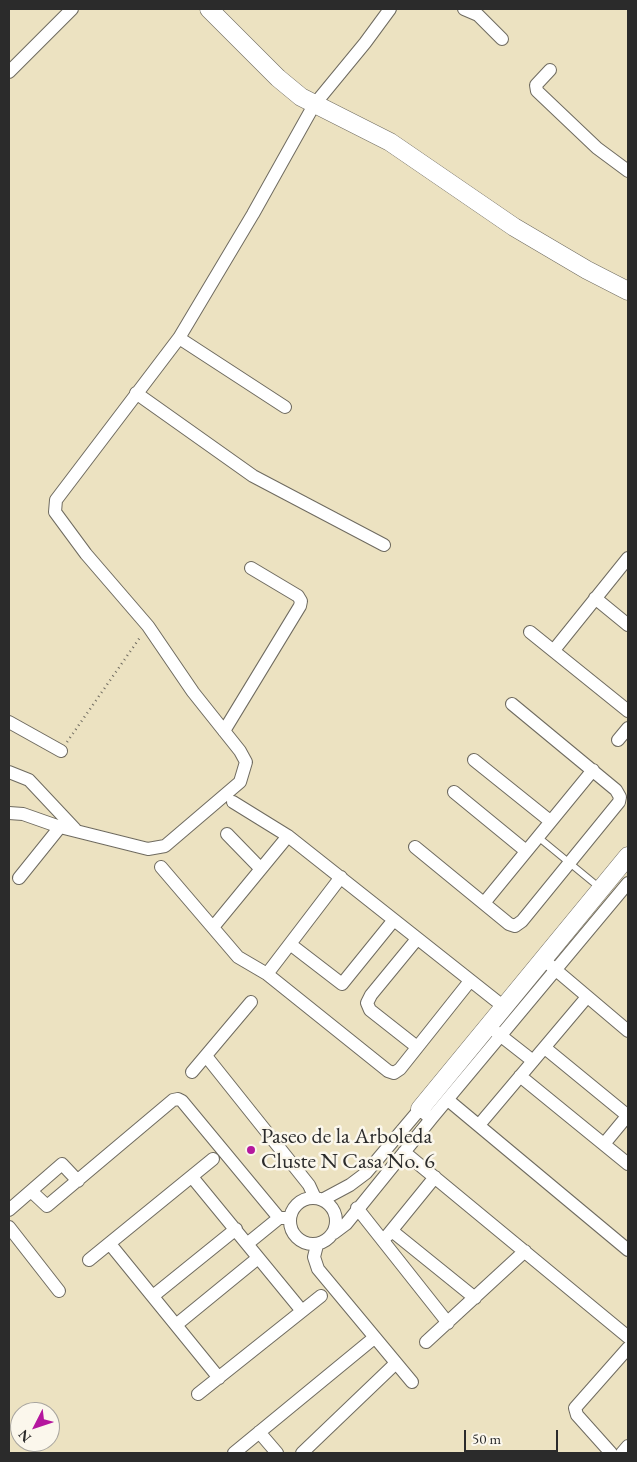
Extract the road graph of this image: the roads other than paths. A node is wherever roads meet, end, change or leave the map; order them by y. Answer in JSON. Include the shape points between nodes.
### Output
{"nodes":[{"id":1,"x":72,"y":9,"type":"edge"},
{"id":2,"x":209,"y":9,"type":"edge"},
{"id":3,"x":390,"y":9,"type":"edge"},
{"id":4,"x":464,"y":9,"type":"edge"},
{"id":5,"x":502,"y":38,"type":"dead end"},
{"id":6,"x":550,"y":70,"type":"dead end"},
{"id":7,"x":9,"y":72,"type":"edge"},
{"id":8,"x":314,"y":105,"type":"junction"},
{"id":9,"x":628,"y":171,"type":"edge"},
{"id":10,"x":625,"y":285,"type":"edge"},
{"id":11,"x":179,"y":338,"type":"junction"},
{"id":12,"x":136,"y":393,"type":"junction"},
{"id":13,"x":285,"y":408,"type":"dead end"},
{"id":14,"x":384,"y":545,"type":"dead end"},
{"id":15,"x":628,"y":558,"type":"edge"},
{"id":16,"x":251,"y":568,"type":"dead end"},
{"id":17,"x":595,"y":598,"type":"junction"},
{"id":18,"x":628,"y":625,"type":"edge"},
{"id":19,"x":530,"y":632,"type":"dead end"},
{"id":20,"x":554,"y":650,"type":"junction"},
{"id":21,"x":512,"y":704,"type":"dead end"},
{"id":22,"x":628,"y":711,"type":"edge"},
{"id":23,"x":9,"y":722,"type":"edge"},
{"id":24,"x":628,"y":728,"type":"edge"},
{"id":25,"x":224,"y":731,"type":"junction"},
{"id":26,"x":618,"y":740,"type":"dead end"},
{"id":27,"x":61,"y":751,"type":"road end"},
{"id":28,"x":474,"y":760,"type":"dead end"},
{"id":29,"x":593,"y":770,"type":"junction"},
{"id":30,"x":9,"y":773,"type":"edge"},
{"id":31,"x":454,"y":792,"type":"dead end"},
{"id":32,"x":233,"y":802,"type":"dead end"},
{"id":33,"x":9,"y":813,"type":"edge"},
{"id":34,"x":550,"y":821,"type":"junction"},
{"id":35,"x":60,"y":827,"type":"junction"},
{"id":36,"x":75,"y":829,"type":"junction"},
{"id":37,"x":227,"y":834,"type":"dead end"},
{"id":38,"x":288,"y":836,"type":"junction"},
{"id":39,"x":538,"y":837,"type":"junction"},
{"id":40,"x":415,"y":847,"type":"dead end"},
{"id":41,"x":526,"y":851,"type":"junction"},
{"id":42,"x":628,"y":856,"type":"edge"},
{"id":43,"x":570,"y":863,"type":"junction"},
{"id":44,"x":161,"y":866,"type":"dead end"},
{"id":45,"x":261,"y":869,"type":"junction"},
{"id":46,"x":19,"y":878,"type":"dead end"},
{"id":47,"x":341,"y":878,"type":"junction"},
{"id":48,"x":628,"y":883,"type":"edge"},
{"id":49,"x":601,"y":889,"type":"junction"},
{"id":50,"x":484,"y":903,"type":"junction"},
{"id":51,"x":393,"y":921,"type":"junction"},
{"id":52,"x":214,"y":926,"type":"junction"},
{"id":53,"x":417,"y":939,"type":"junction"},
{"id":54,"x":290,"y":944,"type":"junction"},
{"id":55,"x":550,"y":965,"type":"junction"},
{"id":56,"x":267,"y":974,"type":"junction"},
{"id":57,"x":470,"y":981,"type":"junction"},
{"id":58,"x":587,"y":997,"type":"junction"},
{"id":59,"x":251,"y":1002,"type":"dead end"},
{"id":60,"x":504,"y":1007,"type":"junction"},
{"id":61,"x":494,"y":1031,"type":"junction"},
{"id":62,"x":628,"y":1031,"type":"edge"},
{"id":63,"x":417,"y":1047,"type":"junction"},
{"id":64,"x":545,"y":1048,"type":"junction"},
{"id":65,"x":206,"y":1056,"type":"junction"},
{"id":66,"x":533,"y":1061,"type":"junction"},
{"id":67,"x":192,"y":1072,"type":"dead end"},
{"id":68,"x":520,"y":1076,"type":"junction"},
{"id":69,"x":448,"y":1100,"type":"junction"},
{"id":70,"x":425,"y":1114,"type":"junction"},
{"id":71,"x":628,"y":1115,"type":"edge"},
{"id":72,"x":479,"y":1125,"type":"junction"},
{"id":73,"x":604,"y":1144,"type":"junction"},
{"id":74,"x":404,"y":1152,"type":"junction"},
{"id":75,"x":213,"y":1159,"type":"dead end"},
{"id":76,"x":628,"y":1164,"type":"edge"},
{"id":77,"x":192,"y":1177,"type":"junction"},
{"id":78,"x":435,"y":1178,"type":"junction"},
{"id":79,"x":78,"y":1181,"type":"junction"},
{"id":80,"x":31,"y":1191,"type":"junction"},
{"id":81,"x":319,"y":1199,"type":"junction"},
{"id":82,"x":357,"y":1208,"type":"junction"},
{"id":83,"x":9,"y":1210,"type":"edge"},
{"id":84,"x":284,"y":1218,"type":"junction"},
{"id":85,"x":9,"y":1227,"type":"edge"},
{"id":86,"x":236,"y":1229,"type":"junction"},
{"id":87,"x":334,"y":1233,"type":"junction"},
{"id":88,"x":387,"y":1235,"type":"junction"},
{"id":89,"x":110,"y":1244,"type":"junction"},
{"id":90,"x":247,"y":1244,"type":"junction"},
{"id":91,"x":317,"y":1245,"type":"junction"},
{"id":92,"x":628,"y":1250,"type":"edge"},
{"id":93,"x":524,"y":1251,"type":"junction"},
{"id":94,"x":258,"y":1258,"type":"junction"},
{"id":95,"x":89,"y":1260,"type":"dead end"},
{"id":96,"x":59,"y":1291,"type":"dead end"},
{"id":97,"x":153,"y":1296,"type":"junction"},
{"id":98,"x":321,"y":1296,"type":"dead end"},
{"id":99,"x":475,"y":1298,"type":"junction"},
{"id":100,"x":302,"y":1311,"type":"junction"},
{"id":101,"x":448,"y":1323,"type":"junction"},
{"id":102,"x":176,"y":1325,"type":"junction"},
{"id":103,"x":628,"y":1337,"type":"edge"},
{"id":104,"x":374,"y":1338,"type":"junction"},
{"id":105,"x":426,"y":1342,"type":"dead end"},
{"id":106,"x":628,"y":1348,"type":"edge"},
{"id":107,"x":395,"y":1364,"type":"junction"},
{"id":108,"x":219,"y":1378,"type":"junction"},
{"id":109,"x":412,"y":1382,"type":"dead end"},
{"id":110,"x":198,"y":1394,"type":"dead end"},
{"id":111,"x":259,"y":1432,"type":"junction"},
{"id":112,"x":628,"y":1446,"type":"edge"},
{"id":113,"x":234,"y":1453,"type":"edge"},
{"id":114,"x":277,"y":1453,"type":"edge"},
{"id":115,"x":302,"y":1453,"type":"edge"},
{"id":116,"x":610,"y":1453,"type":"edge"},
{"id":117,"x":622,"y":1453,"type":"edge"}],
"edges":[{"from":1,"to":7,"type":"street"},
{"from":2,"to":8,"type":"street","via":[[278,78]]},
{"from":3,"to":8,"type":"street"},
{"from":4,"to":5,"type":"street","via":[[478,15]]},
{"from":6,"to":9,"type":"street","via":[[536,85],[537,91],[597,148]]},
{"from":8,"to":10,"type":"street","via":[[390,142],[514,227],[587,270]]},
{"from":8,"to":11,"type":"street"},
{"from":11,"to":12,"type":"street"},
{"from":11,"to":13,"type":"street"},
{"from":12,"to":14,"type":"street","via":[[253,476]]},
{"from":12,"to":25,"type":"street","via":[[56,500],[55,512],[86,554],[148,626]]},
{"from":15,"to":17,"type":"street"},
{"from":16,"to":25,"type":"street","via":[[298,596],[301,601]]},
{"from":17,"to":18,"type":"street"},
{"from":17,"to":20,"type":"street"},
{"from":19,"to":20,"type":"street"},
{"from":20,"to":22,"type":"street"},
{"from":21,"to":29,"type":"street"},
{"from":23,"to":27,"type":"street"},
{"from":24,"to":26,"type":"street"},
{"from":25,"to":36,"type":"street","via":[[246,762],[240,782],[165,846],[148,849]]},
{"from":28,"to":34,"type":"street"},
{"from":29,"to":34,"type":"street"},
{"from":29,"to":43,"type":"street","via":[[616,790],[620,800]]},
{"from":30,"to":36,"type":"street","via":[[29,780]]},
{"from":31,"to":41,"type":"street"},
{"from":32,"to":38,"type":"street"},
{"from":33,"to":35,"type":"street","via":[[23,814]]},
{"from":34,"to":39,"type":"street"},
{"from":35,"to":36,"type":"street"},
{"from":35,"to":46,"type":"street"},
{"from":37,"to":45,"type":"street"},
{"from":38,"to":45,"type":"street"},
{"from":38,"to":47,"type":"street"},
{"from":39,"to":41,"type":"street"},
{"from":39,"to":43,"type":"lane"},
{"from":40,"to":50,"type":"street"},
{"from":41,"to":50,"type":"street"},
{"from":42,"to":49,"type":"street"},
{"from":43,"to":49,"type":"lane"},
{"from":43,"to":50,"type":"street","via":[[517,926],[509,924]]},
{"from":44,"to":52,"type":"street"},
{"from":45,"to":52,"type":"street"},
{"from":47,"to":51,"type":"street"},
{"from":47,"to":54,"type":"street"},
{"from":48,"to":55,"type":"street"},
{"from":49,"to":55,"type":"street"},
{"from":51,"to":53,"type":"street"},
{"from":51,"to":54,"type":"street","via":[[342,984]]},
{"from":52,"to":56,"type":"street","via":[[238,956]]},
{"from":53,"to":57,"type":"street"},
{"from":53,"to":63,"type":"street","via":[[367,1003],[370,1010]]},
{"from":54,"to":56,"type":"street"},
{"from":55,"to":58,"type":"street"},
{"from":55,"to":60,"type":"street"},
{"from":55,"to":61,"type":"street"},
{"from":56,"to":63,"type":"street","via":[[388,1071],[394,1073],[400,1069]]},
{"from":57,"to":60,"type":"street"},
{"from":57,"to":63,"type":"street"},
{"from":58,"to":62,"type":"street"},
{"from":58,"to":64,"type":"street"},
{"from":59,"to":65,"type":"street"},
{"from":60,"to":61,"type":"street"},
{"from":61,"to":66,"type":"street"},
{"from":61,"to":69,"type":"street"},
{"from":61,"to":70,"type":"street"},
{"from":64,"to":66,"type":"street"},
{"from":64,"to":71,"type":"street"},
{"from":65,"to":67,"type":"street"},
{"from":65,"to":81,"type":"street"},
{"from":66,"to":68,"type":"street"},
{"from":68,"to":72,"type":"street"},
{"from":68,"to":73,"type":"street"},
{"from":69,"to":70,"type":"street"},
{"from":69,"to":72,"type":"street"},
{"from":70,"to":74,"type":"street"},
{"from":70,"to":81,"type":"street","via":[[366,1173],[350,1185]]},
{"from":71,"to":73,"type":"street"},
{"from":72,"to":92,"type":"street"},
{"from":73,"to":76,"type":"street"},
{"from":74,"to":78,"type":"street"},
{"from":74,"to":82,"type":"street"},
{"from":75,"to":77,"type":"street"},
{"from":77,"to":86,"type":"street"},
{"from":77,"to":89,"type":"street"},
{"from":78,"to":88,"type":"street"},
{"from":78,"to":93,"type":"street"},
{"from":79,"to":80,"type":"street","via":[[47,1206]]},
{"from":79,"to":80,"type":"street","via":[[62,1164]]},
{"from":79,"to":84,"type":"street","via":[[178,1099]]},
{"from":80,"to":83,"type":"street"},
{"from":81,"to":84,"type":"street","via":[[308,1198]]},
{"from":81,"to":87,"type":"street","via":[[329,1204],[336,1218]]},
{"from":82,"to":87,"type":"street","via":[[346,1224]]},
{"from":82,"to":88,"type":"street"},
{"from":84,"to":90,"type":"street"},
{"from":84,"to":91,"type":"street","via":[[297,1238]]},
{"from":85,"to":96,"type":"street"},
{"from":86,"to":90,"type":"street"},
{"from":86,"to":97,"type":"street"},
{"from":87,"to":91,"type":"street"},
{"from":88,"to":99,"type":"street"},
{"from":88,"to":101,"type":"street"},
{"from":89,"to":95,"type":"street"},
{"from":89,"to":97,"type":"street"},
{"from":90,"to":94,"type":"street"},
{"from":91,"to":104,"type":"street","via":[[314,1257],[318,1269]]},
{"from":93,"to":99,"type":"street"},
{"from":93,"to":103,"type":"street"},
{"from":94,"to":100,"type":"street"},
{"from":94,"to":102,"type":"street"},
{"from":97,"to":102,"type":"street"},
{"from":98,"to":100,"type":"street"},
{"from":99,"to":101,"type":"street"},
{"from":100,"to":108,"type":"street"},
{"from":101,"to":105,"type":"street"},
{"from":102,"to":108,"type":"street"},
{"from":104,"to":107,"type":"street"},
{"from":104,"to":111,"type":"street"},
{"from":106,"to":116,"type":"street","via":[[574,1408]]},
{"from":107,"to":109,"type":"street"},
{"from":107,"to":115,"type":"street"},
{"from":108,"to":110,"type":"street"},
{"from":111,"to":113,"type":"street"},
{"from":111,"to":114,"type":"street"},
{"from":112,"to":117,"type":"street"}]}
